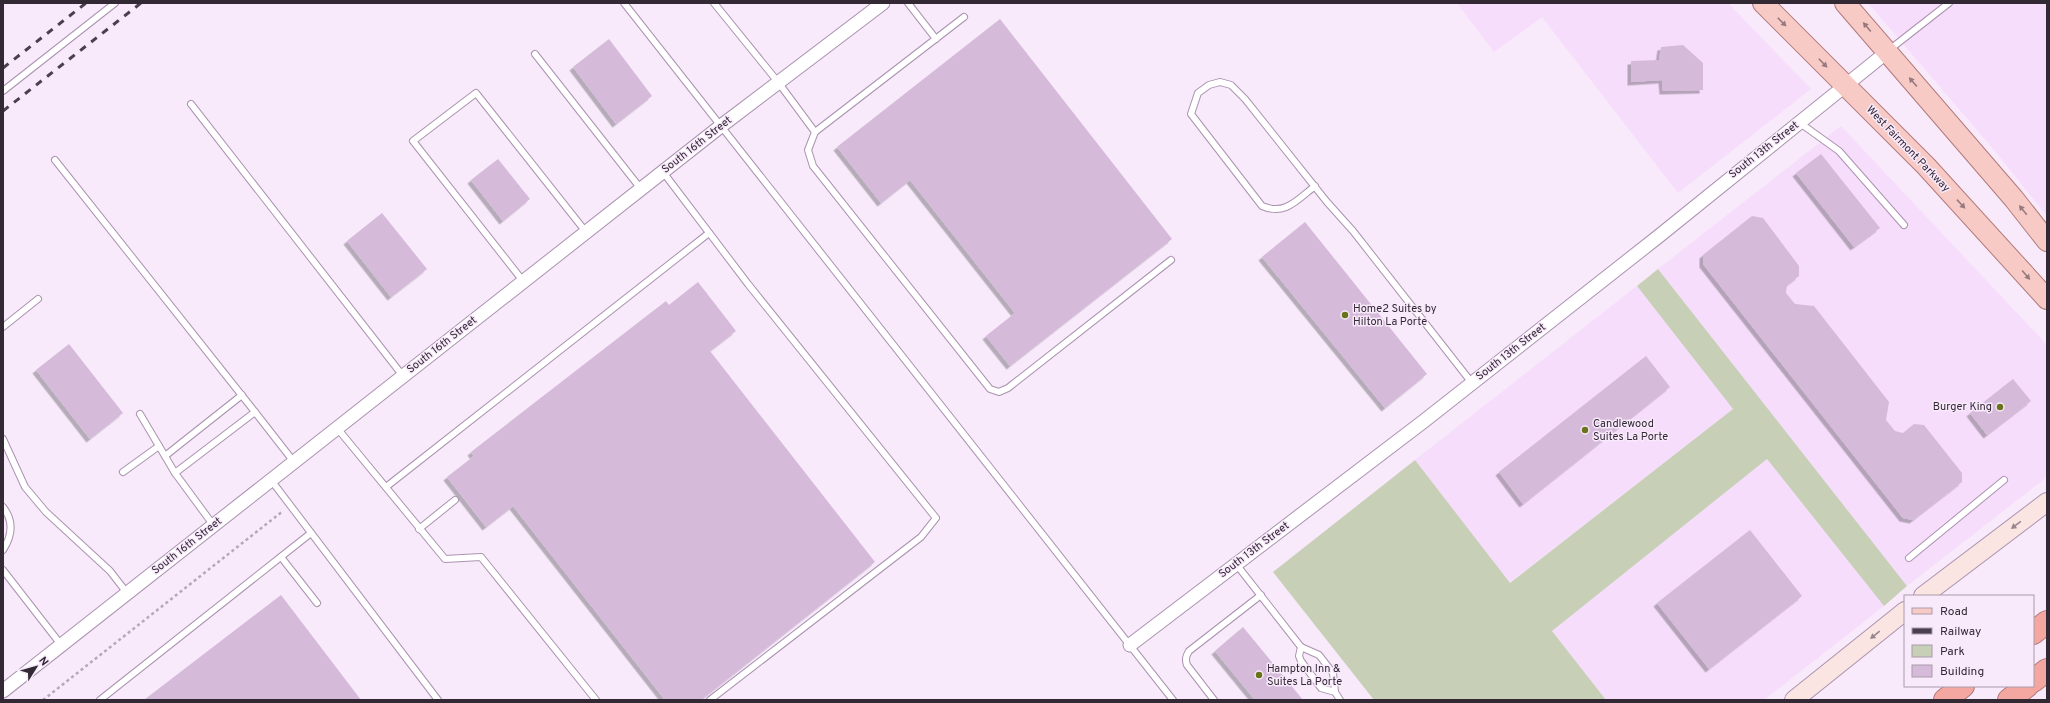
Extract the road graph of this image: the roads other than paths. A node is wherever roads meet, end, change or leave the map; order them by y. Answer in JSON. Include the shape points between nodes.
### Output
{"nodes":[{"id":1,"x":116,"y":3,"type":"edge"},
{"id":2,"x":624,"y":3,"type":"edge"},
{"id":3,"x":714,"y":3,"type":"edge"},
{"id":4,"x":883,"y":3,"type":"edge"},
{"id":5,"x":908,"y":3,"type":"edge"},
{"id":6,"x":1763,"y":3,"type":"edge"},
{"id":7,"x":1845,"y":3,"type":"edge"},
{"id":8,"x":1949,"y":3,"type":"edge"},
{"id":9,"x":964,"y":18,"type":"dead end"},
{"id":10,"x":936,"y":39,"type":"junction"},
{"id":11,"x":1887,"y":52,"type":"junction"},
{"id":12,"x":535,"y":54,"type":"dead end"},
{"id":13,"x":778,"y":82,"type":"junction"},
{"id":14,"x":1846,"y":86,"type":"junction"},
{"id":15,"x":3,"y":91,"type":"edge"},
{"id":16,"x":191,"y":104,"type":"dead end"},
{"id":17,"x":1800,"y":122,"type":"junction"},
{"id":18,"x":720,"y":126,"type":"junction"},
{"id":19,"x":815,"y":132,"type":"junction"},
{"id":20,"x":55,"y":160,"type":"dead end"},
{"id":21,"x":663,"y":172,"type":"junction"},
{"id":22,"x":1315,"y":186,"type":"junction"},
{"id":23,"x":641,"y":189,"type":"junction"},
{"id":24,"x":1904,"y":226,"type":"dead end"},
{"id":25,"x":586,"y":232,"type":"junction"},
{"id":26,"x":709,"y":233,"type":"junction"},
{"id":27,"x":2047,"y":241,"type":"edge"},
{"id":28,"x":1171,"y":260,"type":"dead end"},
{"id":29,"x":524,"y":281,"type":"junction"},
{"id":30,"x":38,"y":299,"type":"dead end"},
{"id":31,"x":2047,"y":299,"type":"edge"},
{"id":32,"x":3,"y":327,"type":"edge"},
{"id":33,"x":403,"y":376,"type":"junction"},
{"id":34,"x":1472,"y":383,"type":"junction"},
{"id":35,"x":242,"y":396,"type":"junction"},
{"id":36,"x":256,"y":412,"type":"junction"},
{"id":37,"x":140,"y":414,"type":"dead end"},
{"id":38,"x":337,"y":428,"type":"junction"},
{"id":39,"x":3,"y":439,"type":"edge"},
{"id":40,"x":159,"y":446,"type":"junction"},
{"id":41,"x":164,"y":456,"type":"junction"},
{"id":42,"x":294,"y":462,"type":"junction"},
{"id":43,"x":124,"y":472,"type":"dead end"},
{"id":44,"x":175,"y":473,"type":"junction"},
{"id":45,"x":270,"y":480,"type":"junction"},
{"id":46,"x":2004,"y":480,"type":"dead end"},
{"id":47,"x":386,"y":487,"type":"junction"},
{"id":48,"x":455,"y":500,"type":"dead end"},
{"id":49,"x":2047,"y":502,"type":"edge"},
{"id":50,"x":3,"y":507,"type":"edge"},
{"id":51,"x":214,"y":526,"type":"junction"},
{"id":52,"x":419,"y":529,"type":"junction"},
{"id":53,"x":311,"y":533,"type":"junction"},
{"id":54,"x":3,"y":550,"type":"edge"},
{"id":55,"x":281,"y":557,"type":"junction"},
{"id":56,"x":1909,"y":558,"type":"dead end"},
{"id":57,"x":1236,"y":564,"type":"junction"},
{"id":58,"x":3,"y":570,"type":"edge"},
{"id":59,"x":127,"y":593,"type":"junction"},
{"id":60,"x":1261,"y":595,"type":"junction"},
{"id":61,"x":1924,"y":595,"type":"edge"},
{"id":62,"x":317,"y":603,"type":"dead end"},
{"id":63,"x":1904,"y":612,"type":"edge"},
{"id":64,"x":2047,"y":622,"type":"edge"},
{"id":65,"x":2034,"y":632,"type":"edge"},
{"id":66,"x":1130,"y":645,"type":"junction"},
{"id":67,"x":62,"y":646,"type":"junction"},
{"id":68,"x":1301,"y":647,"type":"junction"},
{"id":69,"x":2047,"y":670,"type":"edge"},
{"id":70,"x":2034,"y":680,"type":"edge"},
{"id":71,"x":1962,"y":687,"type":"edge"},
{"id":72,"x":2026,"y":687,"type":"edge"},
{"id":73,"x":3,"y":691,"type":"edge"},
{"id":74,"x":1335,"y":692,"type":"junction"},
{"id":75,"x":100,"y":700,"type":"edge"},
{"id":76,"x":438,"y":700,"type":"edge"},
{"id":77,"x":596,"y":700,"type":"edge"},
{"id":78,"x":710,"y":700,"type":"edge"},
{"id":79,"x":1173,"y":700,"type":"edge"},
{"id":80,"x":1214,"y":700,"type":"edge"},
{"id":81,"x":1340,"y":700,"type":"edge"},
{"id":82,"x":1794,"y":700,"type":"edge"},
{"id":83,"x":1945,"y":700,"type":"edge"},
{"id":84,"x":2009,"y":700,"type":"edge"}],
"edges":[{"from":1,"to":15,"type":"lane"},
{"from":2,"to":18,"type":"lane"},
{"from":3,"to":13,"type":"lane"},
{"from":4,"to":13,"type":"street","name":"South 16th Street"},
{"from":5,"to":10,"type":"lane"},
{"from":6,"to":14,"type":"main road","name":"West Fairmont Parkway","one_way":true},
{"from":11,"to":7,"type":"main road","one_way":true},
{"from":8,"to":11,"type":"lane"},
{"from":9,"to":10,"type":"lane"},
{"from":10,"to":19,"type":"lane"},
{"from":11,"to":14,"type":"street","name":"South 13th Street"},
{"from":27,"to":11,"type":"main road","one_way":true},
{"from":12,"to":23,"type":"lane"},
{"from":13,"to":18,"type":"street","name":"South 16th Street"},
{"from":13,"to":19,"type":"lane"},
{"from":14,"to":17,"type":"street","name":"South 13th Street"},
{"from":14,"to":31,"type":"main road","name":"West Fairmont Parkway","one_way":true,"via":[[1926,166]]},
{"from":16,"to":33,"type":"lane"},
{"from":17,"to":24,"type":"lane","via":[[1839,151]]},
{"from":17,"to":34,"type":"street","name":"South 13th Street"},
{"from":18,"to":21,"type":"street","name":"South 16th Street"},
{"from":18,"to":66,"type":"lane"},
{"from":19,"to":28,"type":"lane","via":[[808,150],[813,166],[990,389],[999,392],[1008,388]]},
{"from":20,"to":35,"type":"lane"},
{"from":21,"to":23,"type":"street","name":"South 16th Street"},
{"from":21,"to":26,"type":"lane"},
{"from":22,"to":22,"type":"lane","via":[[1231,85],[1220,82],[1198,93],[1191,114],[1262,206],[1272,210],[1281,209],[1293,204]]},
{"from":22,"to":34,"type":"lane"},
{"from":23,"to":25,"type":"street","name":"South 16th Street"},
{"from":25,"to":29,"type":"street","name":"South 16th Street"},
{"from":25,"to":29,"type":"lane","via":[[476,93],[413,141]]},
{"from":26,"to":47,"type":"lane"},
{"from":26,"to":78,"type":"lane","via":[[936,518],[920,537]]},
{"from":29,"to":33,"type":"street","name":"South 16th Street"},
{"from":30,"to":32,"type":"lane"},
{"from":33,"to":38,"type":"street","name":"South 16th Street"},
{"from":34,"to":57,"type":"street","name":"South 13th Street"},
{"from":35,"to":36,"type":"lane"},
{"from":35,"to":41,"type":"lane"},
{"from":36,"to":42,"type":"lane"},
{"from":36,"to":44,"type":"lane"},
{"from":37,"to":40,"type":"lane"},
{"from":38,"to":42,"type":"street","name":"South 16th Street"},
{"from":38,"to":47,"type":"lane"},
{"from":39,"to":59,"type":"lane","via":[[26,487],[46,512],[110,570]]},
{"from":40,"to":41,"type":"lane"},
{"from":40,"to":43,"type":"lane"},
{"from":41,"to":44,"type":"lane"},
{"from":42,"to":45,"type":"street","name":"South 16th Street"},
{"from":44,"to":51,"type":"lane"},
{"from":45,"to":51,"type":"street","name":"South 16th Street"},
{"from":45,"to":53,"type":"lane"},
{"from":46,"to":56,"type":"lane"},
{"from":47,"to":52,"type":"lane"},
{"from":48,"to":52,"type":"lane"},
{"from":49,"to":61,"type":"main road","one_way":true},
{"from":50,"to":54,"type":"lane","via":[[10,523],[10,538]]},
{"from":51,"to":59,"type":"street","name":"South 16th Street"},
{"from":52,"to":77,"type":"lane","via":[[445,559],[481,557]]},
{"from":53,"to":55,"type":"lane"},
{"from":53,"to":76,"type":"lane"},
{"from":55,"to":62,"type":"lane"},
{"from":55,"to":75,"type":"lane"},
{"from":57,"to":60,"type":"lane"},
{"from":57,"to":66,"type":"street","name":"South 13th Street"},
{"from":58,"to":67,"type":"lane"},
{"from":59,"to":67,"type":"street","name":"South 16th Street"},
{"from":60,"to":68,"type":"lane"},
{"from":60,"to":80,"type":"lane","via":[[1186,655],[1187,665]]},
{"from":63,"to":82,"type":"main road","one_way":true},
{"from":64,"to":65,"type":"highway"},
{"from":66,"to":79,"type":"lane"},
{"from":67,"to":73,"type":"street","name":"South 16th Street"},
{"from":68,"to":74,"type":"lane","via":[[1319,655],[1333,673]]},
{"from":68,"to":74,"type":"lane","via":[[1301,661],[1321,688]]},
{"from":69,"to":70,"type":"highway"},
{"from":71,"to":83,"type":"highway"},
{"from":72,"to":84,"type":"highway"},
{"from":74,"to":81,"type":"lane"}]}
